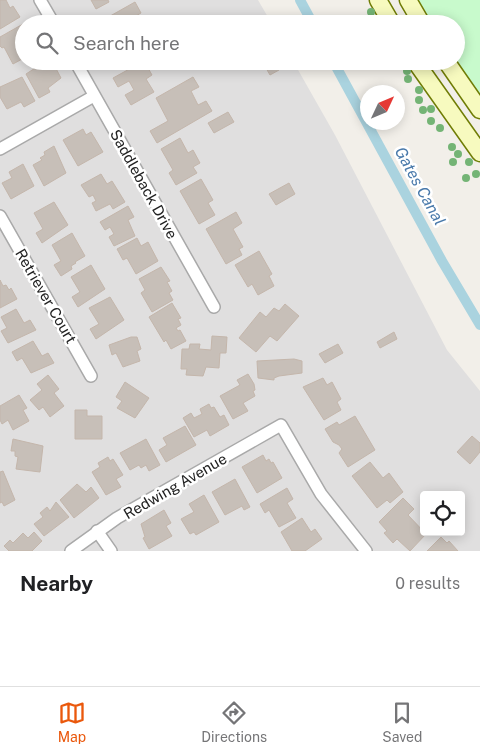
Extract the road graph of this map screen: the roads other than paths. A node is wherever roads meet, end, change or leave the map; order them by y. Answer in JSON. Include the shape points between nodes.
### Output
{"nodes":[{"id":1,"x":40,"y":0,"type":"edge"},
{"id":2,"x":378,"y":0,"type":"edge"},
{"id":3,"x":408,"y":0,"type":"edge"},
{"id":4,"x":49,"y":15,"type":"edge"},
{"id":5,"x":387,"y":15,"type":"edge"},
{"id":6,"x":417,"y":15,"type":"edge"},
{"id":7,"x":80,"y":70,"type":"edge"},
{"id":8,"x":421,"y":70,"type":"edge"},
{"id":9,"x":452,"y":70,"type":"edge"},
{"id":10,"x":94,"y":96,"type":"junction"},
{"id":11,"x":480,"y":110,"type":"edge"},
{"id":12,"x":0,"y":150,"type":"edge"},
{"id":13,"x":480,"y":152,"type":"edge"},
{"id":14,"x":0,"y":216,"type":"edge"},
{"id":15,"x":214,"y":307,"type":"dead end"},
{"id":16,"x":91,"y":376,"type":"dead end"},
{"id":17,"x":98,"y":531,"type":"junction"},
{"id":18,"x":72,"y":551,"type":"edge"},
{"id":19,"x":111,"y":551,"type":"edge"},
{"id":20,"x":366,"y":551,"type":"edge"}],
"edges":[{"from":1,"to":4,"type":"street"},
{"from":2,"to":5,"type":"main road"},
{"from":3,"to":6,"type":"main road"},
{"from":7,"to":10,"type":"street","name":"Saddleback Drive"},
{"from":8,"to":13,"type":"main road"},
{"from":9,"to":11,"type":"main road"},
{"from":10,"to":12,"type":"street"},
{"from":10,"to":15,"type":"street","name":"Saddleback Drive"},
{"from":14,"to":16,"type":"street","name":"Retriever Court"},
{"from":17,"to":18,"type":"street","name":"Redwing Avenue"},
{"from":17,"to":19,"type":"street"},
{"from":17,"to":20,"type":"street","name":"Redwing Avenue","via":[[281,425],[321,494]]}]}
